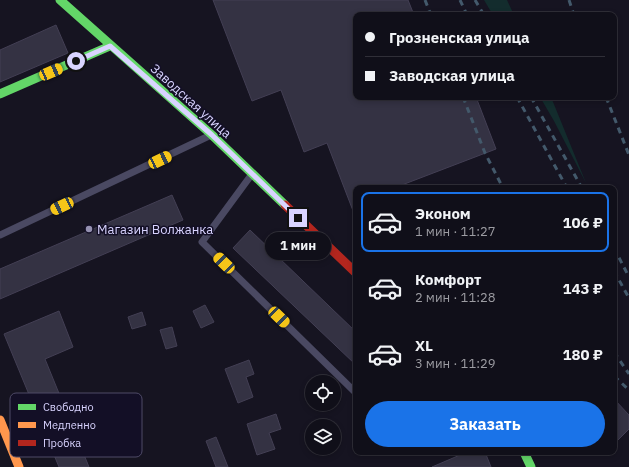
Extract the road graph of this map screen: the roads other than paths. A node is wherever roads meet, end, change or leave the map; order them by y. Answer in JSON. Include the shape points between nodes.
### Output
{"nodes":[{"id":1,"x":60,"y":0,"type":"edge"},
{"id":2,"x":110,"y":46,"type":"junction"},
{"id":3,"x":0,"y":94,"type":"edge"},
{"id":4,"x":212,"y":135,"type":"junction"},
{"id":5,"x":252,"y":174,"type":"junction"},
{"id":6,"x":0,"y":235,"type":"edge"},
{"id":7,"x":353,"y":270,"type":"edge"},
{"id":8,"x":353,"y":390,"type":"edge"},
{"id":9,"x":0,"y":420,"type":"edge"},
{"id":10,"x":10,"y":445,"type":"edge"},
{"id":11,"x":525,"y":455,"type":"edge"},
{"id":12,"x":15,"y":457,"type":"edge"},
{"id":13,"x":19,"y":467,"type":"edge"},
{"id":14,"x":531,"y":467,"type":"edge"}],
"edges":[{"from":1,"to":2,"type":"street","name":"Заводская улица"},
{"from":2,"to":3,"type":"street"},
{"from":2,"to":4,"type":"street","name":"Заводская улица"},
{"from":4,"to":5,"type":"street","name":"Заводская улица"},
{"from":4,"to":6,"type":"lane"},
{"from":5,"to":7,"type":"street","name":"Заводская улица"},
{"from":5,"to":8,"type":"lane","via":[[202,242]]},
{"from":9,"to":10,"type":"street"},
{"from":11,"to":14,"type":"street"},
{"from":12,"to":13,"type":"street"}]}
